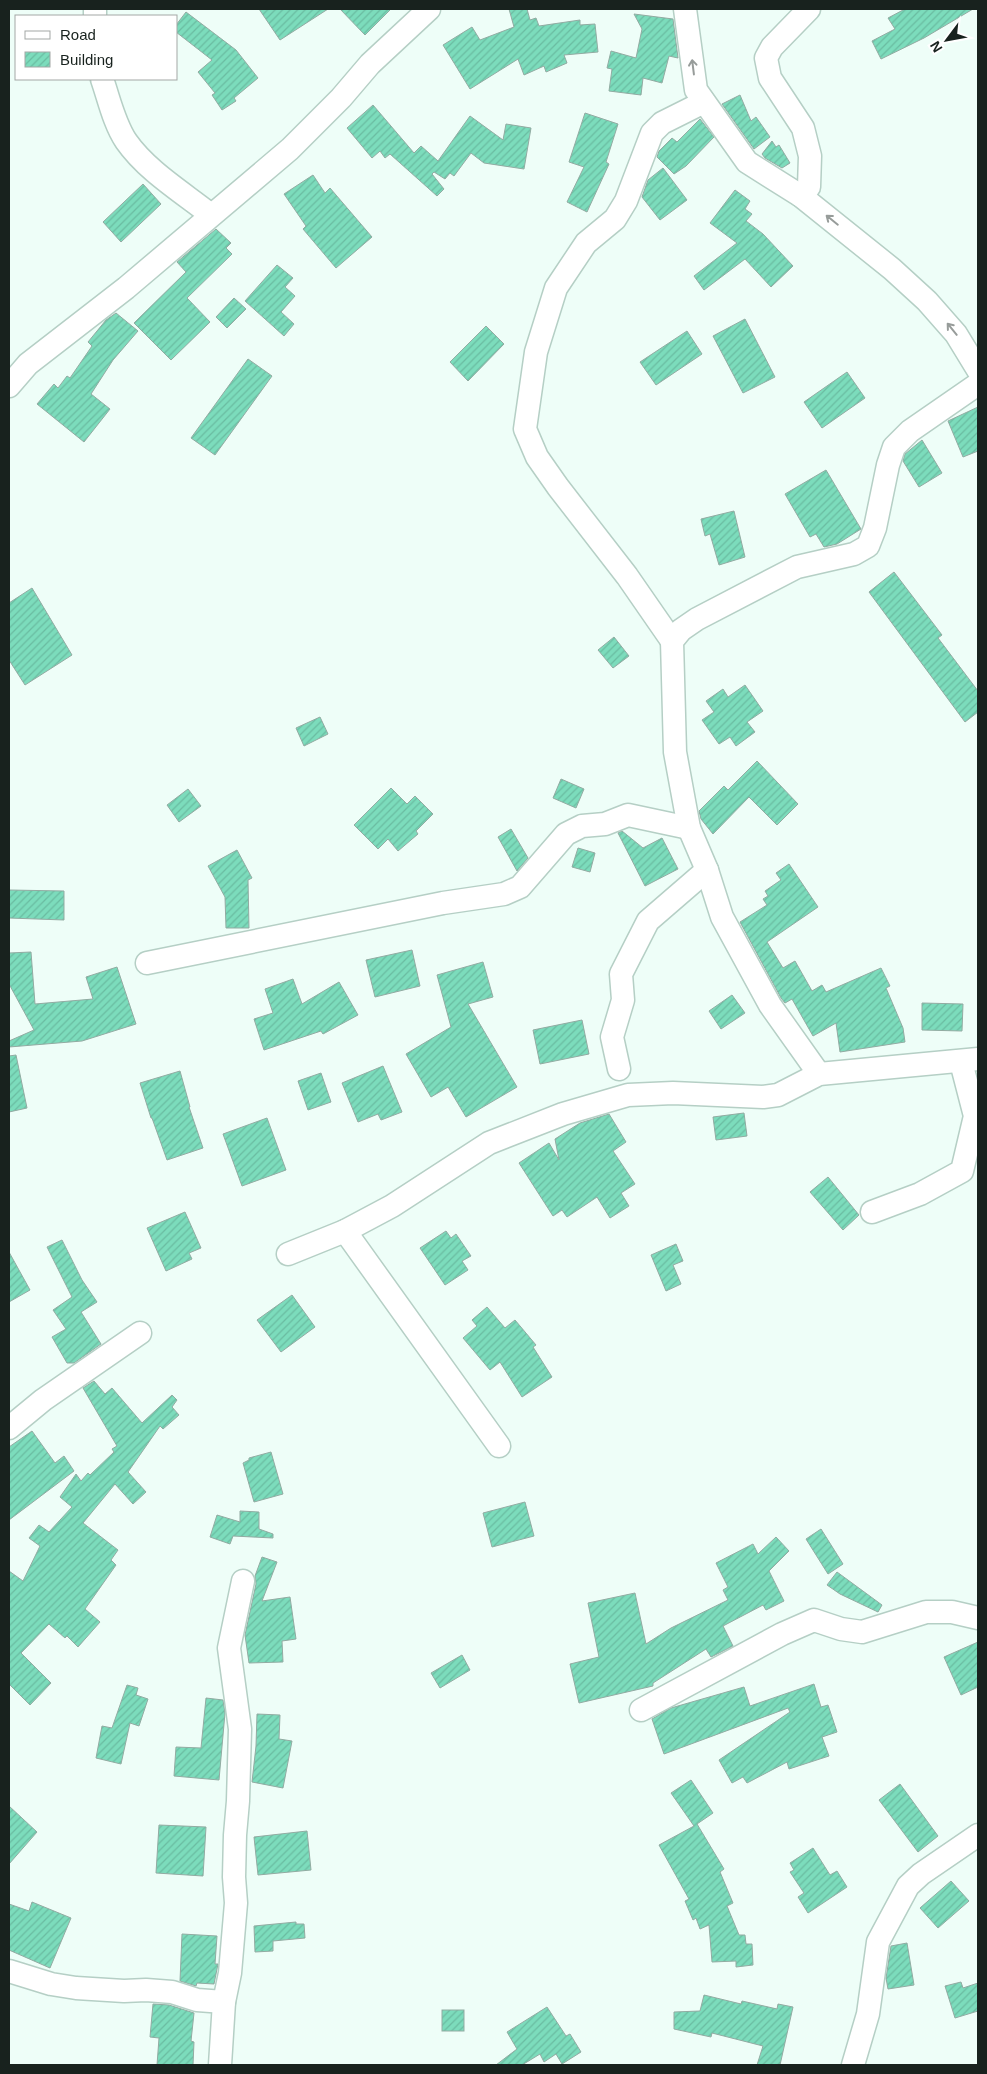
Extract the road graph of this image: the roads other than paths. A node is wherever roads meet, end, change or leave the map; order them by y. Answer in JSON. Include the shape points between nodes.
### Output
{"nodes":[{"id":1,"x":429,"y":9,"type":"edge"},
{"id":2,"x":685,"y":9,"type":"edge"},
{"id":3,"x":809,"y":9,"type":"edge"},
{"id":4,"x":102,"y":80,"type":"edge"},
{"id":5,"x":704,"y":102,"type":"junction"},
{"id":6,"x":801,"y":196,"type":"junction"},
{"id":7,"x":211,"y":214,"type":"junction"},
{"id":8,"x":978,"y":370,"type":"edge"},
{"id":9,"x":978,"y":384,"type":"edge"},
{"id":10,"x":9,"y":386,"type":"edge"},
{"id":11,"x":672,"y":641,"type":"junction"},
{"id":12,"x":690,"y":828,"type":"junction"},
{"id":13,"x":707,"y":870,"type":"junction"},
{"id":14,"x":147,"y":963,"type":"dead end"},
{"id":15,"x":970,"y":1060,"type":"edge"},
{"id":16,"x":618,"y":1069,"type":"dead end"},
{"id":17,"x":819,"y":1074,"type":"junction"},
{"id":18,"x":872,"y":1212,"type":"dead end"},
{"id":19,"x":345,"y":1231,"type":"junction"},
{"id":20,"x":288,"y":1254,"type":"dead end"},
{"id":21,"x":140,"y":1333,"type":"dead end"},
{"id":22,"x":9,"y":1428,"type":"edge"},
{"id":23,"x":499,"y":1446,"type":"dead end"},
{"id":24,"x":243,"y":1581,"type":"dead end"},
{"id":25,"x":978,"y":1618,"type":"edge"},
{"id":26,"x":641,"y":1710,"type":"dead end"},
{"id":27,"x":978,"y":1835,"type":"edge"},
{"id":28,"x":9,"y":1971,"type":"edge"},
{"id":29,"x":224,"y":2002,"type":"junction"},
{"id":30,"x":220,"y":2065,"type":"edge"},
{"id":31,"x":854,"y":2065,"type":"edge"}],
"edges":[{"from":1,"to":7,"type":"street","via":[[370,64],[290,149]]},
{"from":5,"to":2,"type":"street","one_way":true,"via":[[696,90]]},
{"from":3,"to":6,"type":"street","via":[[772,47],[766,58],[770,78],[803,128],[810,156],[809,187]]},
{"from":4,"to":7,"type":"street","via":[[125,139],[141,160]]},
{"from":5,"to":6,"type":"street","via":[[748,162]]},
{"from":5,"to":11,"type":"street","via":[[662,122],[652,134],[626,201],[615,219],[586,243],[556,288],[536,352],[525,429],[537,457]]},
{"from":8,"to":6,"type":"street","one_way":true,"via":[[956,334],[927,301],[883,260]]},
{"from":7,"to":10,"type":"street","via":[[126,288],[28,364]]},
{"from":9,"to":11,"type":"street","via":[[910,431],[894,447],[868,546],[854,554],[797,566],[698,619],[681,630]]},
{"from":11,"to":12,"type":"street","via":[[675,752]]},
{"from":12,"to":13,"type":"street"},
{"from":12,"to":14,"type":"street","via":[[628,815],[605,824],[582,826],[566,834],[520,887],[504,894]]},
{"from":13,"to":16,"type":"street","via":[[648,921],[621,974],[623,1000],[612,1037]]},
{"from":13,"to":17,"type":"street","via":[[722,916],[770,1004]]},
{"from":15,"to":17,"type":"street"},
{"from":15,"to":18,"type":"street","via":[[975,1116],[962,1172],[920,1194]]},
{"from":17,"to":19,"type":"street","via":[[778,1095],[628,1095],[563,1114],[489,1143],[392,1206]]},
{"from":19,"to":20,"type":"street"},
{"from":19,"to":23,"type":"street"},
{"from":21,"to":22,"type":"street","via":[[43,1400]]},
{"from":24,"to":29,"type":"street","via":[[228,1648],[240,1729],[234,1860],[236,1903]]},
{"from":25,"to":26,"type":"street","via":[[952,1612],[926,1612],[862,1632],[814,1620]]},
{"from":27,"to":31,"type":"street","via":[[908,1886],[878,1942],[868,2014]]},
{"from":28,"to":29,"type":"street","via":[[76,1988],[172,1992],[197,2000]]},
{"from":29,"to":30,"type":"street"}]}
